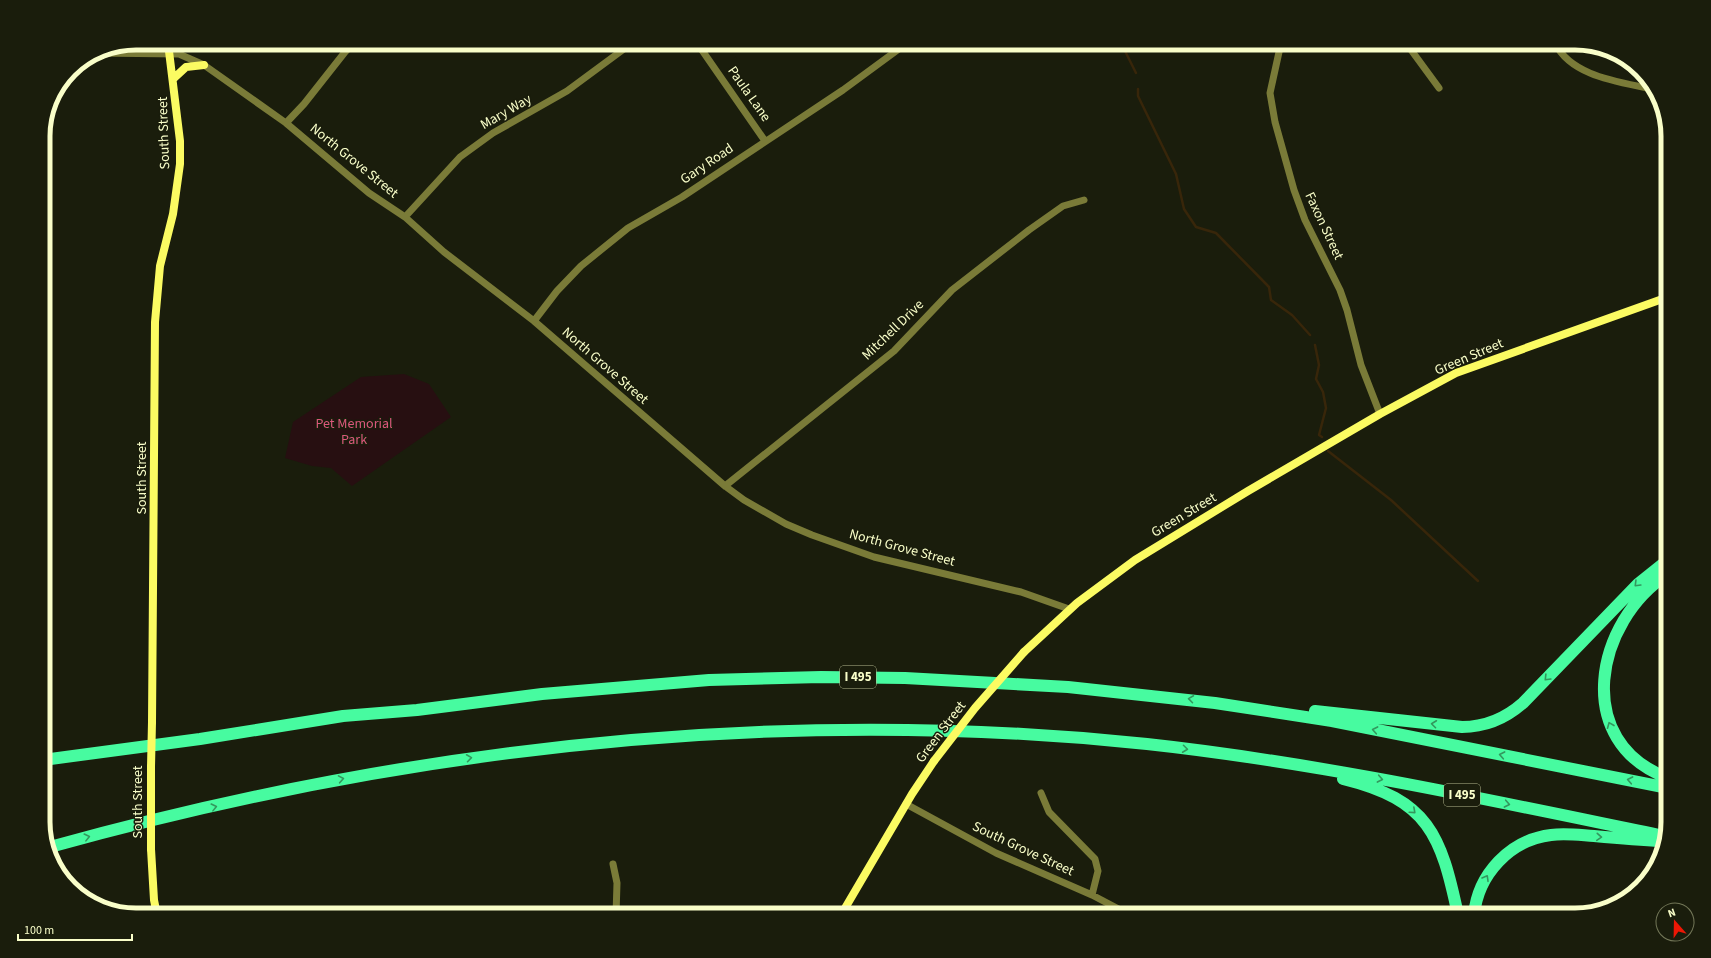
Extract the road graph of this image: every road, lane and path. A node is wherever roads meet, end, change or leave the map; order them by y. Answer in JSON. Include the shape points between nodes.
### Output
{"nodes":[{"id":1,"x":169,"y":50,"type":"edge"},
{"id":2,"x":347,"y":50,"type":"edge"},
{"id":3,"x":623,"y":50,"type":"edge"},
{"id":4,"x":702,"y":50,"type":"edge"},
{"id":5,"x":898,"y":50,"type":"edge"},
{"id":6,"x":1279,"y":50,"type":"edge"},
{"id":7,"x":1411,"y":50,"type":"edge"},
{"id":8,"x":1560,"y":50,"type":"edge"},
{"id":9,"x":115,"y":53,"type":"edge"},
{"id":10,"x":170,"y":53,"type":"junction"},
{"id":11,"x":204,"y":65,"type":"junction"},
{"id":12,"x":173,"y":79,"type":"junction"},
{"id":13,"x":1646,"y":87,"type":"edge"},
{"id":14,"x":1440,"y":88,"type":"dead end"},
{"id":15,"x":286,"y":123,"type":"junction"},
{"id":16,"x":765,"y":141,"type":"junction"},
{"id":17,"x":1084,"y":200,"type":"dead end"},
{"id":18,"x":404,"y":217,"type":"junction"},
{"id":19,"x":1661,"y":299,"type":"edge"},
{"id":20,"x":534,"y":321,"type":"junction"},
{"id":21,"x":1380,"y":414,"type":"junction"},
{"id":22,"x":725,"y":486,"type":"junction"},
{"id":23,"x":1661,"y":566,"type":"edge"},
{"id":24,"x":1661,"y":580,"type":"edge"},
{"id":25,"x":1069,"y":609,"type":"junction"},
{"id":26,"x":1215,"y":703,"type":"junction"},
{"id":27,"x":1258,"y":758,"type":"junction"},
{"id":28,"x":50,"y":759,"type":"edge"},
{"id":29,"x":1661,"y":774,"type":"edge"},
{"id":30,"x":1661,"y":787,"type":"edge"},
{"id":31,"x":1041,"y":793,"type":"dead end"},
{"id":32,"x":906,"y":804,"type":"junction"},
{"id":33,"x":1660,"y":835,"type":"edge"},
{"id":34,"x":1659,"y":841,"type":"edge"},
{"id":35,"x":54,"y":846,"type":"edge"},
{"id":36,"x":613,"y":864,"type":"dead end"},
{"id":37,"x":1092,"y":895,"type":"junction"},
{"id":38,"x":156,"y":908,"type":"edge"},
{"id":39,"x":616,"y":908,"type":"edge"},
{"id":40,"x":845,"y":908,"type":"edge"},
{"id":41,"x":1117,"y":908,"type":"edge"},
{"id":42,"x":1456,"y":908,"type":"edge"},
{"id":43,"x":1476,"y":908,"type":"edge"}],
"edges":[{"from":1,"to":10,"type":"main road","name":"South Street"},
{"from":2,"to":15,"type":"street"},
{"from":3,"to":18,"type":"street","name":"Mary Way","via":[[567,92],[493,133],[460,157]]},
{"from":4,"to":16,"type":"street","name":"Paula Lane"},
{"from":5,"to":16,"type":"street","name":"Gary Road","via":[[844,90]]},
{"from":6,"to":21,"type":"street","name":"Faxon Street","via":[[1270,93],[1275,122],[1296,198],[1304,220],[1340,290],[1361,365]]},
{"from":7,"to":14,"type":"street"},
{"from":8,"to":13,"type":"street","via":[[1590,73]]},
{"from":9,"to":10,"type":"street","name":"North Grove Street"},
{"from":10,"to":11,"type":"street","name":"North Grove Street","via":[[183,55]]},
{"from":10,"to":12,"type":"main road","name":"South Street"},
{"from":11,"to":12,"type":"main road","via":[[186,67]]},
{"from":11,"to":15,"type":"street","name":"North Grove Street"},
{"from":12,"to":38,"type":"main road","name":"South Street","bridge":true,"via":[[180,164],[173,214],[160,266],[154,353],[151,849]]},
{"from":15,"to":18,"type":"street","name":"North Grove Street","via":[[369,193]]},
{"from":16,"to":20,"type":"street","name":"Gary Road","via":[[682,197],[628,228],[581,266],[557,291]]},
{"from":17,"to":22,"type":"street","name":"Mitchell Drive","via":[[1063,206],[952,290],[894,351]]},
{"from":18,"to":20,"type":"street","name":"North Grove Street","via":[[444,252]]},
{"from":19,"to":21,"type":"main road","name":"Green Street","via":[[1456,373]]},
{"from":20,"to":22,"type":"street","name":"North Grove Street"},
{"from":21,"to":25,"type":"main road","name":"Green Street","via":[[1145,554]]},
{"from":22,"to":25,"type":"street","name":"North Grove Street","via":[[786,524],[818,537],[874,557],[1021,592]]},
{"from":23,"to":26,"type":"highway","one_way":true,"via":[[1638,584],[1523,703],[1491,722],[1456,727],[1331,712]]},
{"from":29,"to":24,"type":"highway","one_way":true,"via":[[1641,764],[1619,740],[1606,714],[1604,688],[1610,653],[1621,624],[1640,598]]},
{"from":25,"to":32,"type":"main road","name":"Green Street","bridge":true,"via":[[1024,652],[980,702],[934,761]]},
{"from":26,"to":28,"type":"highway","number":"I 495","one_way":true,"via":[[1090,688],[968,680],[821,677],[709,680],[542,694],[417,710],[343,716]]},
{"from":30,"to":26,"type":"highway","number":"I 495","one_way":true,"via":[[1332,721]]},
{"from":27,"to":33,"type":"highway","number":"I 495","one_way":true,"via":[[1369,777]]},
{"from":35,"to":27,"type":"highway","number":"I 495","one_way":true,"via":[[320,783],[425,764],[647,737],[809,730],[949,731],[1090,739]]},
{"from":27,"to":42,"type":"highway","one_way":true,"via":[[1368,786],[1387,793],[1404,804],[1424,822],[1438,844],[1447,867]]},
{"from":31,"to":37,"type":"street","via":[[1049,812],[1095,859],[1098,872]]},
{"from":32,"to":37,"type":"street","name":"South Grove Street","via":[[996,853]]},
{"from":32,"to":40,"type":"main road","name":"Green Street"},
{"from":43,"to":34,"type":"highway","one_way":true,"via":[[1479,892],[1491,870],[1509,851],[1529,840],[1560,834]]},
{"from":36,"to":39,"type":"street","via":[[617,883]]},
{"from":37,"to":41,"type":"street","name":"South Grove Street"}]}
